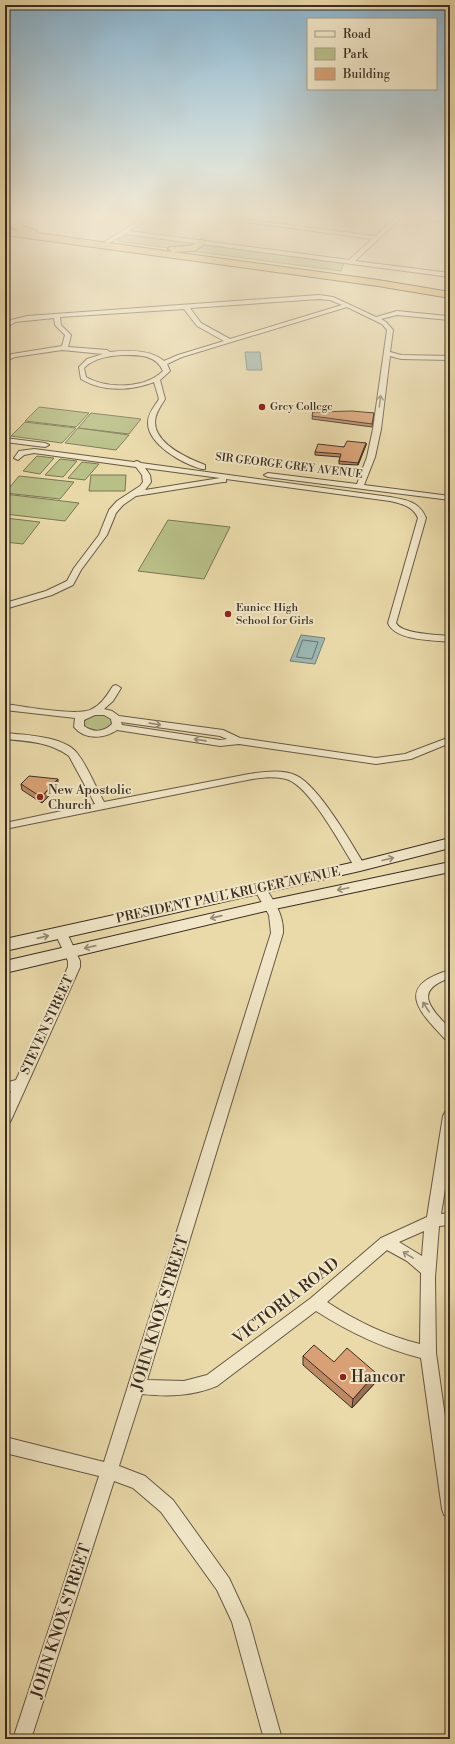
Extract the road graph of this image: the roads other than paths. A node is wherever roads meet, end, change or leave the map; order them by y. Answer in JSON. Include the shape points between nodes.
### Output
{"nodes":[{"id":1,"x":313,"y":297,"type":"edge"},
{"id":2,"x":324,"y":297,"type":"edge"},
{"id":3,"x":348,"y":305,"type":"junction"},
{"id":4,"x":186,"y":306,"type":"junction"},
{"id":5,"x":408,"y":314,"type":"junction"},
{"id":6,"x":57,"y":316,"type":"junction"},
{"id":7,"x":449,"y":317,"type":"edge"},
{"id":8,"x":374,"y":319,"type":"junction"},
{"id":9,"x":382,"y":322,"type":"junction"},
{"id":10,"x":5,"y":327,"type":"edge"},
{"id":11,"x":230,"y":341,"type":"junction"},
{"id":12,"x":389,"y":343,"type":"junction"},
{"id":13,"x":65,"y":348,"type":"junction"},
{"id":14,"x":402,"y":349,"type":"junction"},
{"id":15,"x":93,"y":351,"type":"junction"},
{"id":16,"x":122,"y":353,"type":"junction"},
{"id":17,"x":387,"y":353,"type":"junction"},
{"id":18,"x":180,"y":356,"type":"junction"},
{"id":19,"x":153,"y":357,"type":"junction"},
{"id":20,"x":437,"y":357,"type":"junction"},
{"id":21,"x":94,"y":358,"type":"junction"},
{"id":22,"x":450,"y":358,"type":"edge"},
{"id":23,"x":5,"y":359,"type":"edge"},
{"id":24,"x":164,"y":363,"type":"junction"},
{"id":25,"x":157,"y":380,"type":"junction"},
{"id":26,"x":137,"y":386,"type":"junction"},
{"id":27,"x":161,"y":392,"type":"junction"},
{"id":28,"x":5,"y":440,"type":"edge"},
{"id":29,"x":126,"y":456,"type":"junction"},
{"id":30,"x":18,"y":458,"type":"dead end"},
{"id":31,"x":139,"y":465,"type":"junction"},
{"id":32,"x":202,"y":466,"type":"junction"},
{"id":33,"x":236,"y":478,"type":"junction"},
{"id":34,"x":360,"y":486,"type":"junction"},
{"id":35,"x":133,"y":494,"type":"junction"},
{"id":36,"x":450,"y":498,"type":"edge"},
{"id":37,"x":5,"y":606,"type":"edge"},
{"id":38,"x":450,"y":639,"type":"edge"},
{"id":39,"x":116,"y":688,"type":"dead end"},
{"id":40,"x":110,"y":699,"type":"junction"},
{"id":41,"x":5,"y":707,"type":"edge"},
{"id":42,"x":95,"y":712,"type":"junction"},
{"id":43,"x":81,"y":718,"type":"junction"},
{"id":44,"x":114,"y":720,"type":"junction"},
{"id":45,"x":5,"y":736,"type":"edge"},
{"id":46,"x":450,"y":740,"type":"edge"},
{"id":47,"x":100,"y":804,"type":"junction"},
{"id":48,"x":5,"y":826,"type":"edge"},
{"id":49,"x":450,"y":843,"type":"edge"},
{"id":50,"x":360,"y":866,"type":"junction"},
{"id":51,"x":450,"y":867,"type":"edge"},
{"id":52,"x":259,"y":887,"type":"junction"},
{"id":53,"x":270,"y":905,"type":"junction"},
{"id":54,"x":61,"y":933,"type":"junction"},
{"id":55,"x":5,"y":946,"type":"edge"},
{"id":56,"x":70,"y":952,"type":"junction"},
{"id":57,"x":5,"y":967,"type":"edge"},
{"id":58,"x":450,"y":974,"type":"edge"},
{"id":59,"x":450,"y":1037,"type":"edge"},
{"id":60,"x":20,"y":1084,"type":"junction"},
{"id":61,"x":5,"y":1088,"type":"edge"},
{"id":62,"x":450,"y":1116,"type":"edge"},
{"id":63,"x":5,"y":1118,"type":"edge"},
{"id":64,"x":450,"y":1219,"type":"edge"},
{"id":65,"x":434,"y":1220,"type":"junction"},
{"id":66,"x":386,"y":1242,"type":"junction"},
{"id":67,"x":428,"y":1270,"type":"junction"},
{"id":68,"x":316,"y":1303,"type":"junction"},
{"id":69,"x":428,"y":1353,"type":"junction"},
{"id":70,"x":137,"y":1386,"type":"junction"},
{"id":71,"x":5,"y":1445,"type":"edge"},
{"id":72,"x":110,"y":1471,"type":"junction"},
{"id":73,"x":450,"y":1509,"type":"edge"},
{"id":74,"x":22,"y":1739,"type":"edge"},
{"id":75,"x":272,"y":1739,"type":"edge"}],
"edges":[{"from":1,"to":4,"type":"street"},
{"from":2,"to":3,"type":"street"},
{"from":3,"to":8,"type":"street"},
{"from":3,"to":11,"type":"street"},
{"from":4,"to":6,"type":"street"},
{"from":4,"to":11,"type":"street","via":[[193,320]]},
{"from":5,"to":7,"type":"street"},
{"from":5,"to":8,"type":"street","via":[[397,313]]},
{"from":5,"to":9,"type":"street"},
{"from":6,"to":10,"type":"street","via":[[18,319]]},
{"from":6,"to":13,"type":"street","via":[[58,325],[68,335]]},
{"from":8,"to":9,"type":"street"},
{"from":9,"to":12,"type":"street","via":[[390,330]]},
{"from":11,"to":18,"type":"street"},
{"from":12,"to":14,"type":"street"},
{"from":12,"to":17,"type":"street"},
{"from":13,"to":15,"type":"street"},
{"from":13,"to":23,"type":"street","via":[[14,355]]},
{"from":14,"to":17,"type":"street"},
{"from":14,"to":20,"type":"street"},
{"from":15,"to":16,"type":"street"},
{"from":15,"to":21,"type":"street"},
{"from":16,"to":19,"type":"street"},
{"from":16,"to":21,"type":"street"},
{"from":17,"to":20,"type":"street"},
{"from":34,"to":17,"type":"street","one_way":true,"via":[[375,440]]},
{"from":18,"to":19,"type":"street"},
{"from":18,"to":24,"type":"street"},
{"from":19,"to":24,"type":"street"},
{"from":20,"to":22,"type":"street"},
{"from":21,"to":26,"type":"street","via":[[83,364],[80,371],[83,378],[110,386]]},
{"from":24,"to":25,"type":"street","via":[[166,372]]},
{"from":25,"to":26,"type":"street"},
{"from":25,"to":27,"type":"street"},
{"from":26,"to":27,"type":"street"},
{"from":27,"to":32,"type":"street","via":[[162,399],[151,420],[153,432],[180,457]]},
{"from":28,"to":29,"type":"street","name":"SIR GEORGE GREY AVENUE"},
{"from":29,"to":31,"type":"street"},
{"from":29,"to":32,"type":"street","name":"SIR GEORGE GREY AVENUE"},
{"from":30,"to":31,"type":"street","via":[[22,453],[34,451]]},
{"from":31,"to":33,"type":"street"},
{"from":31,"to":35,"type":"street","via":[[146,475],[147,482]]},
{"from":32,"to":34,"type":"street","name":"SIR GEORGE GREY AVENUE"},
{"from":33,"to":35,"type":"street"},
{"from":33,"to":38,"type":"street","via":[[400,500],[419,510],[422,518],[392,623],[394,628],[402,633]]},
{"from":34,"to":36,"type":"street","name":"SIR GEORGE GREY AVENUE"},
{"from":35,"to":37,"type":"street","via":[[112,512],[103,535],[70,583],[49,593]]},
{"from":39,"to":40,"type":"street"},
{"from":40,"to":42,"type":"street"},
{"from":40,"to":44,"type":"street"},
{"from":41,"to":43,"type":"street"},
{"from":42,"to":43,"type":"street"},
{"from":42,"to":44,"type":"street"},
{"from":43,"to":44,"type":"street","via":[[79,727],[94,734],[109,732]]},
{"from":44,"to":46,"type":"street","via":[[220,743],[238,741],[376,761],[407,757]]},
{"from":45,"to":47,"type":"street","via":[[61,745],[67,749],[73,754]]},
{"from":47,"to":48,"type":"street"},
{"from":47,"to":50,"type":"street","via":[[253,776],[293,778],[309,790]]},
{"from":50,"to":49,"type":"street","name":"PRESIDENT PAUL KRUGER AVENUE","one_way":true},
{"from":50,"to":52,"type":"street","name":"PRESIDENT PAUL KRUGER AVENUE"},
{"from":51,"to":53,"type":"street","name":"PRESIDENT PAUL KRUGER AVENUE","one_way":true},
{"from":52,"to":53,"type":"street","name":"JOHN KNOX STREET"},
{"from":52,"to":54,"type":"street","name":"PRESIDENT PAUL KRUGER AVENUE"},
{"from":53,"to":56,"type":"street","name":"PRESIDENT PAUL KRUGER AVENUE","one_way":true},
{"from":53,"to":70,"type":"street","name":"JOHN KNOX STREET","via":[[278,923],[277,933]]},
{"from":55,"to":54,"type":"street","name":"PRESIDENT PAUL KRUGER AVENUE","one_way":true},
{"from":54,"to":56,"type":"street","name":"STEVEN STREET"},
{"from":56,"to":57,"type":"street","name":"PRESIDENT PAUL KRUGER AVENUE"},
{"from":56,"to":60,"type":"street","name":"STEVEN STREET","via":[[74,967]]},
{"from":59,"to":58,"type":"street","one_way":true,"via":[[422,1002],[421,997],[426,984]]},
{"from":60,"to":61,"type":"street"},
{"from":60,"to":63,"type":"street","name":"STEVEN STREET"},
{"from":62,"to":65,"type":"street"},
{"from":64,"to":65,"type":"street","name":"VICTORIA ROAD"},
{"from":65,"to":66,"type":"street","name":"VICTORIA ROAD"},
{"from":65,"to":67,"type":"street"},
{"from":67,"to":66,"type":"street","one_way":true},
{"from":66,"to":68,"type":"street","name":"VICTORIA ROAD"},
{"from":67,"to":69,"type":"street"},
{"from":68,"to":69,"type":"street","via":[[382,1340]]},
{"from":68,"to":70,"type":"street","name":"VICTORIA ROAD","via":[[212,1380],[197,1387]]},
{"from":69,"to":73,"type":"street"},
{"from":70,"to":72,"type":"street","name":"JOHN KNOX STREET"},
{"from":71,"to":72,"type":"street"},
{"from":72,"to":74,"type":"street","name":"JOHN KNOX STREET"},
{"from":72,"to":75,"type":"street","via":[[139,1482],[167,1506],[223,1584],[240,1621]]}]}
